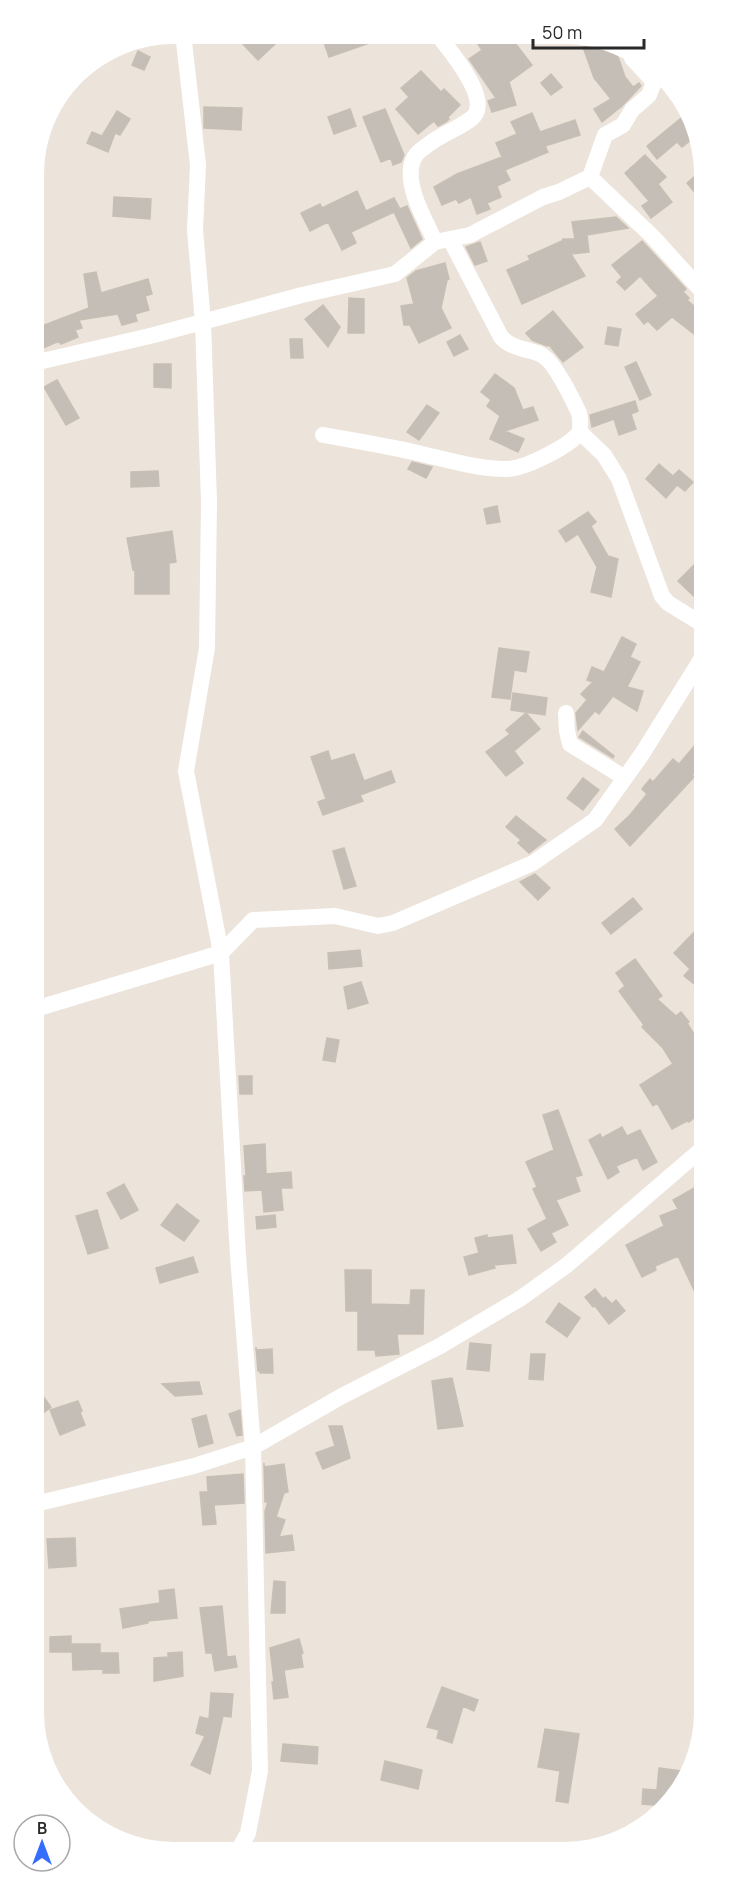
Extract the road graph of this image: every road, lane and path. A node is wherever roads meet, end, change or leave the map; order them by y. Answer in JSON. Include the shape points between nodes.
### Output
{"nodes":[{"id":1,"x":184,"y":44,"type":"edge"},
{"id":2,"x":444,"y":44,"type":"edge"},
{"id":3,"x":656,"y":83,"type":"edge"},
{"id":4,"x":590,"y":177,"type":"junction"},
{"id":5,"x":442,"y":241,"type":"junction"},
{"id":6,"x":694,"y":282,"type":"edge"},
{"id":7,"x":203,"y":322,"type":"junction"},
{"id":8,"x":44,"y":361,"type":"edge"},
{"id":9,"x":580,"y":432,"type":"junction"},
{"id":10,"x":322,"y":435,"type":"dead end"},
{"id":11,"x":694,"y":619,"type":"edge"},
{"id":12,"x":694,"y":671,"type":"edge"},
{"id":13,"x":566,"y":713,"type":"dead end"},
{"id":14,"x":625,"y":778,"type":"junction"},
{"id":15,"x":221,"y":953,"type":"junction"},
{"id":16,"x":44,"y":1006,"type":"edge"},
{"id":17,"x":693,"y":1156,"type":"edge"},
{"id":18,"x":253,"y":1447,"type":"junction"},
{"id":19,"x":44,"y":1502,"type":"edge"},
{"id":20,"x":243,"y":1842,"type":"edge"}],
"edges":[{"from":1,"to":7,"type":"street","via":[[198,165],[195,230]]},
{"from":2,"to":5,"type":"street","via":[[469,78],[478,108],[473,117],[416,153],[413,161],[412,189]]},
{"from":3,"to":4,"type":"street","via":[[623,125],[605,135]]},
{"from":4,"to":5,"type":"street","via":[[470,235]]},
{"from":4,"to":6,"type":"street"},
{"from":5,"to":7,"type":"street","via":[[394,274]]},
{"from":5,"to":9,"type":"street","via":[[506,343],[539,353],[554,365],[579,414]]},
{"from":7,"to":8,"type":"street"},
{"from":7,"to":15,"type":"street","via":[[209,502],[207,648],[186,771]]},
{"from":9,"to":10,"type":"street","via":[[568,444],[505,469]]},
{"from":9,"to":11,"type":"street","via":[[604,456],[619,479],[662,596]]},
{"from":12,"to":14,"type":"street"},
{"from":13,"to":14,"type":"street","via":[[570,744]]},
{"from":14,"to":15,"type":"street","via":[[595,820],[533,863],[393,923],[378,926],[335,916],[253,920]]},
{"from":15,"to":16,"type":"street"},
{"from":15,"to":18,"type":"street"},
{"from":17,"to":18,"type":"street","via":[[567,1265],[521,1298]]},
{"from":18,"to":19,"type":"street","via":[[194,1466]]},
{"from":18,"to":20,"type":"street","via":[[260,1771]]}]}
